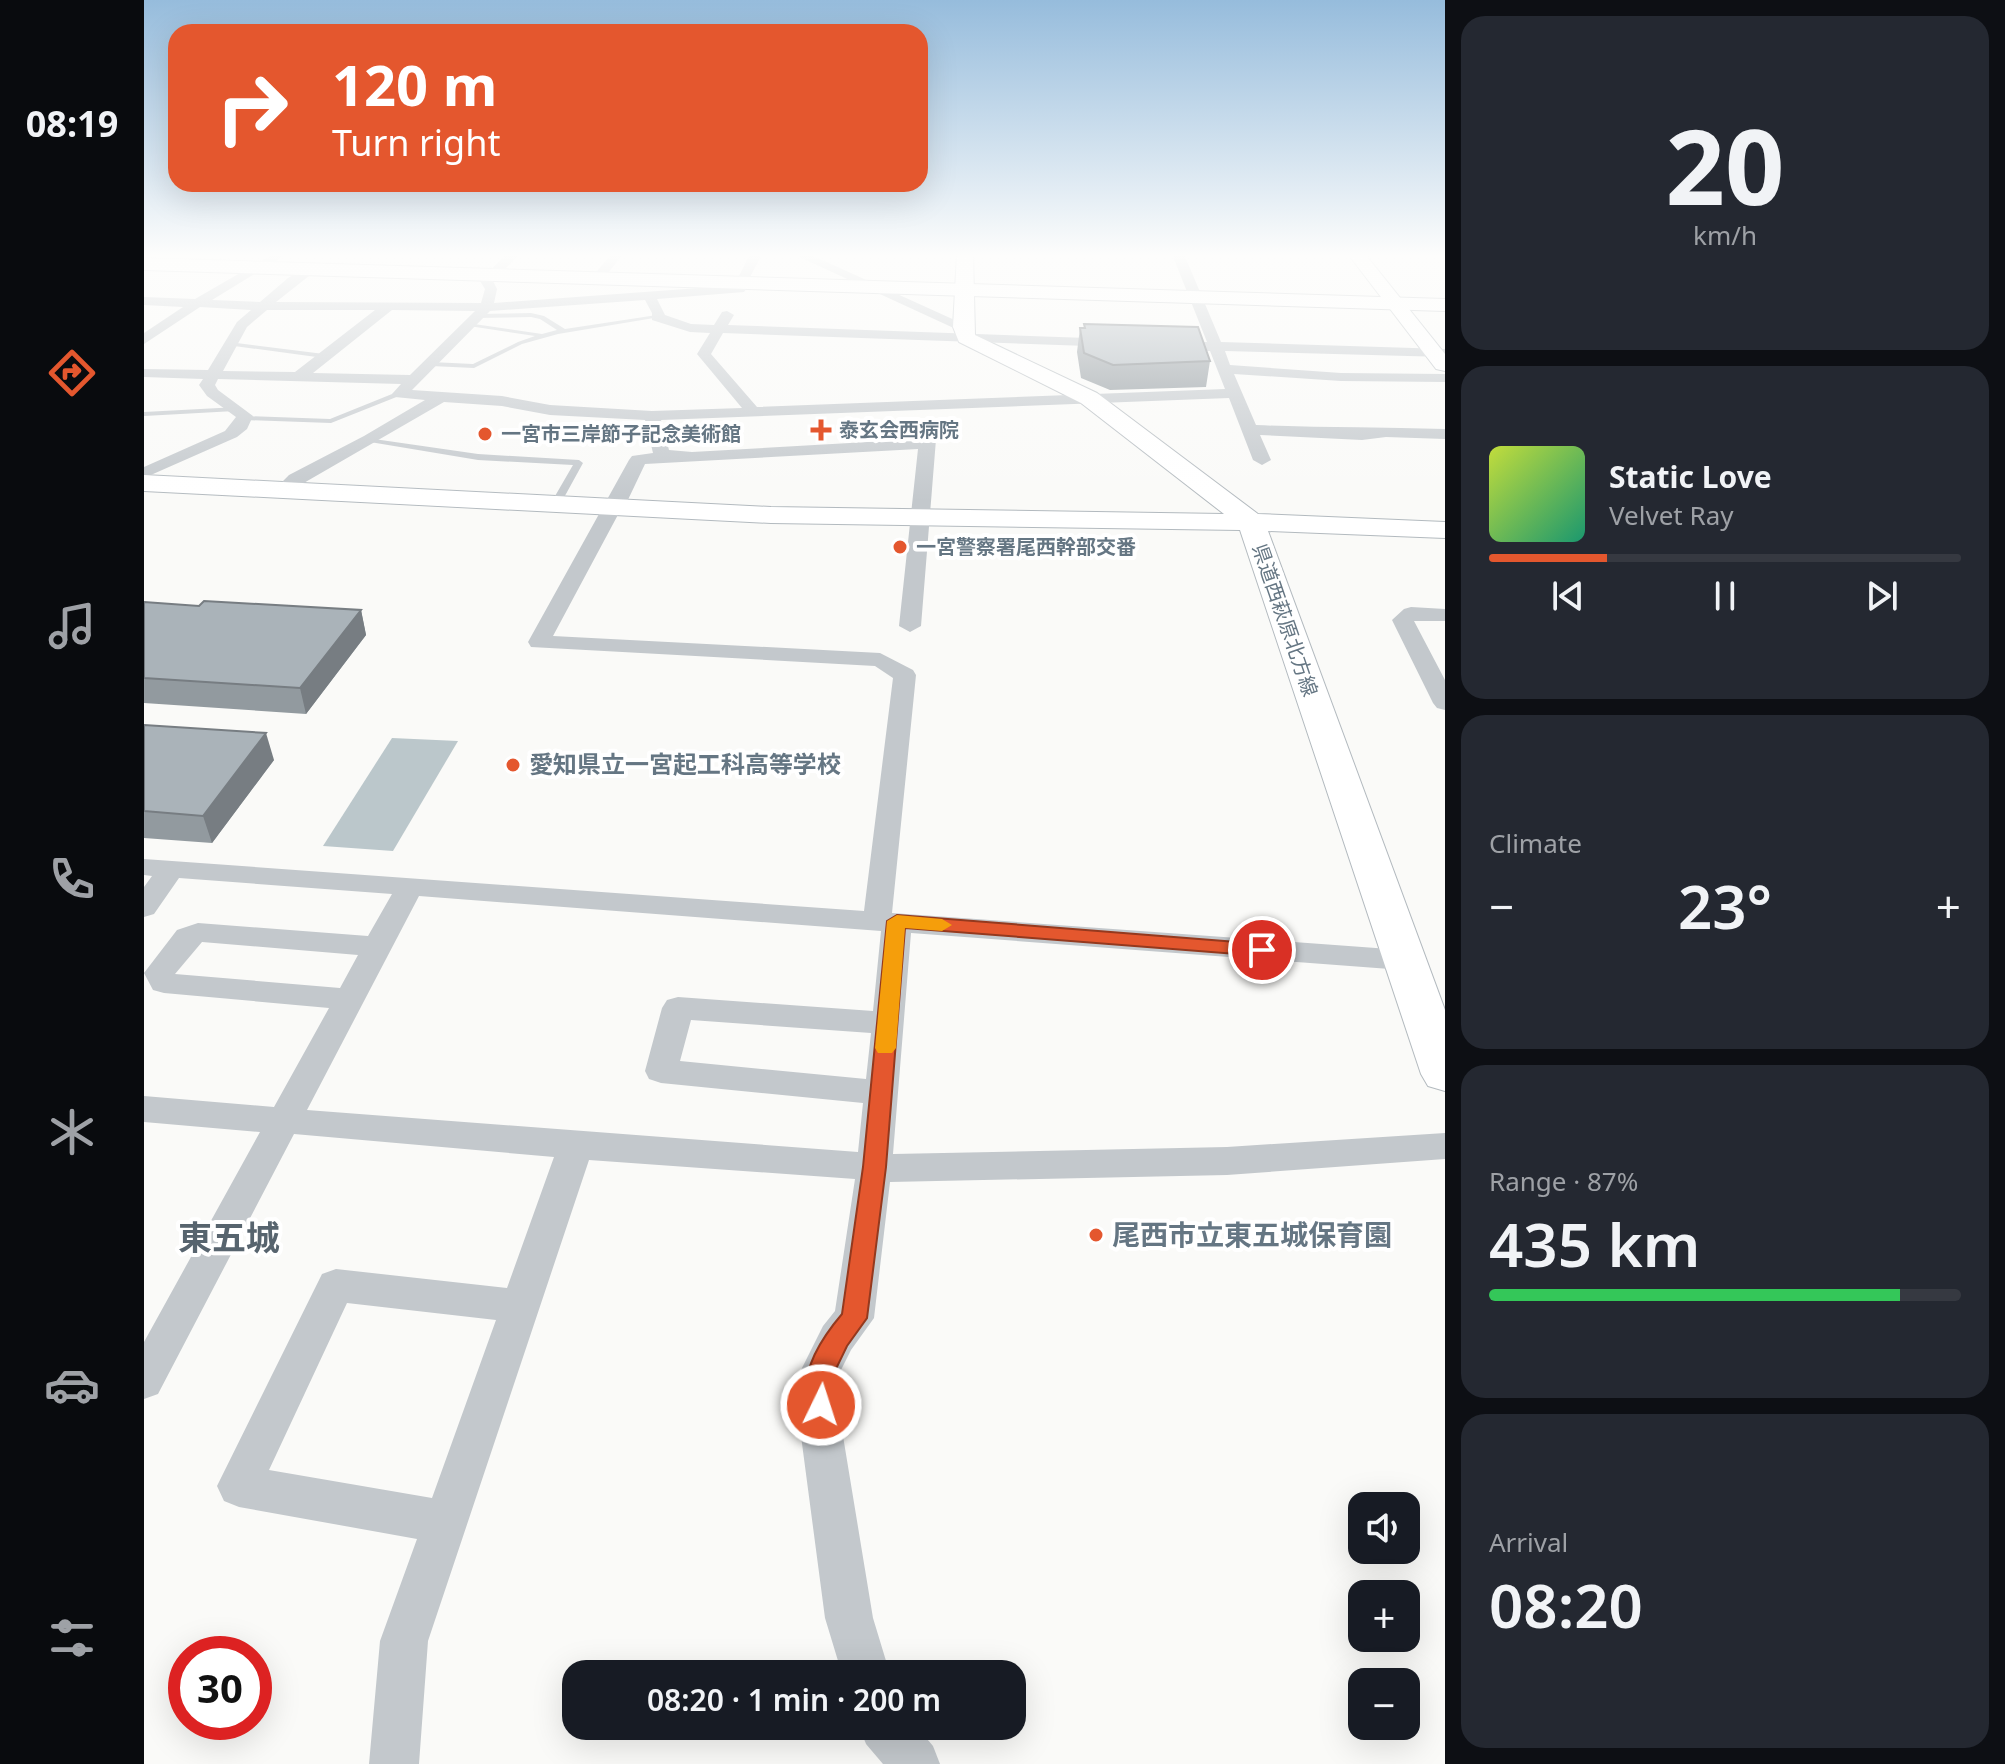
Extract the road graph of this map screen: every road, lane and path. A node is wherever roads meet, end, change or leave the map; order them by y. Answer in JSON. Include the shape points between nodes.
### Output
{"nodes":[{"id":1,"x":234,"y":336,"type":"edge"},
{"id":2,"x":350,"y":336,"type":"edge"},
{"id":3,"x":459,"y":336,"type":"edge"},
{"id":4,"x":542,"y":336,"type":"edge"},
{"id":5,"x":715,"y":336,"type":"edge"},
{"id":6,"x":972,"y":336,"type":"edge"},
{"id":7,"x":1025,"y":336,"type":"edge"},
{"id":8,"x":1210,"y":336,"type":"edge"},
{"id":9,"x":1420,"y":336,"type":"edge"},
{"id":10,"x":229,"y":344,"type":"junction"},
{"id":11,"x":1134,"y":344,"type":"edge"},
{"id":12,"x":1150,"y":344,"type":"edge"},
{"id":13,"x":1217,"y":346,"type":"junction"},
{"id":14,"x":324,"y":356,"type":"junction"},
{"id":15,"x":1442,"y":363,"type":"edge"},
{"id":16,"x":431,"y":364,"type":"junction"},
{"id":17,"x":1227,"y":369,"type":"junction"},
{"id":18,"x":144,"y":373,"type":"edge"},
{"id":19,"x":214,"y":375,"type":"junction"},
{"id":20,"x":300,"y":376,"type":"junction"},
{"id":21,"x":1424,"y":377,"type":"junction"},
{"id":22,"x":415,"y":380,"type":"junction"},
{"id":23,"x":1445,"y":389,"type":"edge"},
{"id":24,"x":1237,"y":393,"type":"junction"},
{"id":25,"x":400,"y":394,"type":"junction"},
{"id":26,"x":441,"y":397,"type":"junction"},
{"id":27,"x":1092,"y":400,"type":"junction"},
{"id":28,"x":932,"y":406,"type":"junction"},
{"id":29,"x":752,"y":412,"type":"junction"},
{"id":30,"x":240,"y":413,"type":"junction"},
{"id":31,"x":144,"y":414,"type":"edge"},
{"id":32,"x":652,"y":416,"type":"junction"},
{"id":33,"x":1251,"y":430,"type":"junction"},
{"id":34,"x":1445,"y":434,"type":"edge"},
{"id":35,"x":370,"y":440,"type":"junction"},
{"id":36,"x":926,"y":444,"type":"junction"},
{"id":37,"x":667,"y":456,"type":"junction"},
{"id":38,"x":1262,"y":460,"type":"dead end"},
{"id":39,"x":144,"y":473,"type":"edge"},
{"id":40,"x":144,"y":483,"type":"edge"},
{"id":41,"x":283,"y":490,"type":"junction"},
{"id":42,"x":556,"y":503,"type":"junction"},
{"id":43,"x":614,"y":506,"type":"junction"},
{"id":44,"x":921,"y":517,"type":"junction"},
{"id":45,"x":1251,"y":522,"type":"junction"},
{"id":46,"x":1445,"y":530,"type":"edge"},
{"id":47,"x":1445,"y":615,"type":"edge"},
{"id":48,"x":910,"y":626,"type":"dead end"},
{"id":49,"x":1445,"y":703,"type":"edge"},
{"id":50,"x":158,"y":868,"type":"edge"},
{"id":51,"x":410,"y":886,"type":"junction"},
{"id":52,"x":144,"y":908,"type":"edge"},
{"id":53,"x":887,"y":921,"type":"junction"},
{"id":54,"x":378,"y":947,"type":"junction"},
{"id":55,"x":1403,"y":960,"type":"junction"},
{"id":56,"x":350,"y":999,"type":"junction"},
{"id":57,"x":887,"y":1023,"type":"junction"},
{"id":58,"x":1445,"y":1074,"type":"edge"},
{"id":59,"x":881,"y":1093,"type":"junction"},
{"id":60,"x":144,"y":1109,"type":"edge"},
{"id":61,"x":285,"y":1121,"type":"junction"},
{"id":62,"x":576,"y":1145,"type":"junction"},
{"id":63,"x":1445,"y":1146,"type":"edge"},
{"id":64,"x":874,"y":1167,"type":"junction"},
{"id":65,"x":520,"y":1306,"type":"junction"},
{"id":66,"x":144,"y":1381,"type":"edge"},
{"id":67,"x":445,"y":1522,"type":"junction"},
{"id":68,"x":862,"y":1660,"type":"edge"},
{"id":69,"x":895,"y":1740,"type":"edge"},
{"id":70,"x":394,"y":1764,"type":"edge"},
{"id":71,"x":915,"y":1764,"type":"edge"}],
"edges":[{"from":1,"to":10,"type":"street"},
{"from":2,"to":14,"type":"street"},
{"from":3,"to":16,"type":"street"},
{"from":4,"to":16,"type":"lane","via":[[474,366]]},
{"from":5,"to":29,"type":"street","via":[[704,354]]},
{"from":6,"to":27,"type":"street","name":"県道西萩原北方線"},
{"from":7,"to":11,"type":"street"},
{"from":8,"to":13,"type":"street"},
{"from":9,"to":15,"type":"street"},
{"from":10,"to":14,"type":"lane"},
{"from":10,"to":19,"type":"street"},
{"from":12,"to":13,"type":"street"},
{"from":13,"to":15,"type":"street"},
{"from":13,"to":17,"type":"street"},
{"from":14,"to":20,"type":"street"},
{"from":15,"to":21,"type":"street"},
{"from":16,"to":22,"type":"street"},
{"from":17,"to":21,"type":"street"},
{"from":17,"to":24,"type":"street"},
{"from":18,"to":19,"type":"street"},
{"from":19,"to":20,"type":"street"},
{"from":19,"to":30,"type":"street","via":[[208,389]]},
{"from":20,"to":22,"type":"street"},
{"from":21,"to":23,"type":"street"},
{"from":22,"to":25,"type":"street"},
{"from":24,"to":27,"type":"street","via":[[1214,388]]},
{"from":24,"to":33,"type":"street"},
{"from":25,"to":26,"type":"street"},
{"from":25,"to":30,"type":"lane","via":[[331,421]]},
{"from":26,"to":32,"type":"street"},
{"from":26,"to":35,"type":"street"},
{"from":27,"to":28,"type":"street"},
{"from":27,"to":45,"type":"street","name":"県道西萩原北方線"},
{"from":28,"to":29,"type":"street"},
{"from":28,"to":36,"type":"street"},
{"from":29,"to":32,"type":"street"},
{"from":30,"to":31,"type":"lane"},
{"from":30,"to":39,"type":"street","via":[[231,434]]},
{"from":32,"to":37,"type":"street","via":[[661,452]]},
{"from":33,"to":34,"type":"street"},
{"from":33,"to":38,"type":"street"},
{"from":35,"to":41,"type":"street"},
{"from":35,"to":42,"type":"lane","via":[[478,457],[579,463]]},
{"from":36,"to":37,"type":"street"},
{"from":36,"to":44,"type":"street"},
{"from":37,"to":43,"type":"street","via":[[638,460]]},
{"from":40,"to":41,"type":"street"},
{"from":41,"to":42,"type":"street"},
{"from":42,"to":43,"type":"street"},
{"from":43,"to":44,"type":"street"},
{"from":43,"to":53,"type":"street","via":[[539,642],[880,660],[905,675]]},
{"from":44,"to":45,"type":"street"},
{"from":44,"to":48,"type":"street"},
{"from":45,"to":46,"type":"street"},
{"from":45,"to":55,"type":"street","name":"県道西萩原北方線"},
{"from":47,"to":49,"type":"street","via":[[1411,613],[1403,620]]},
{"from":50,"to":51,"type":"street"},
{"from":50,"to":52,"type":"street"},
{"from":51,"to":53,"type":"street"},
{"from":51,"to":54,"type":"street"},
{"from":53,"to":55,"type":"street"},
{"from":53,"to":57,"type":"street"},
{"from":54,"to":56,"type":"street"},
{"from":54,"to":56,"type":"street","via":[[198,932],[187,937],[159,973],[164,983]]},
{"from":55,"to":58,"type":"street","name":"県道西萩原北方線"},
{"from":56,"to":61,"type":"street"},
{"from":57,"to":59,"type":"street"},
{"from":57,"to":59,"type":"street","via":[[678,1008],[661,1071]]},
{"from":59,"to":64,"type":"street"},
{"from":60,"to":61,"type":"street"},
{"from":61,"to":62,"type":"street"},
{"from":61,"to":66,"type":"street"},
{"from":62,"to":64,"type":"street"},
{"from":62,"to":65,"type":"street"},
{"from":63,"to":64,"type":"street","via":[[1227,1161]]},
{"from":64,"to":68,"type":"street","via":[[854,1318],[819,1374],[822,1436],[849,1618]]},
{"from":65,"to":67,"type":"street"},
{"from":65,"to":67,"type":"street","via":[[336,1285],[239,1486]]},
{"from":67,"to":70,"type":"street","via":[[404,1641]]},
{"from":69,"to":71,"type":"street"}]}
